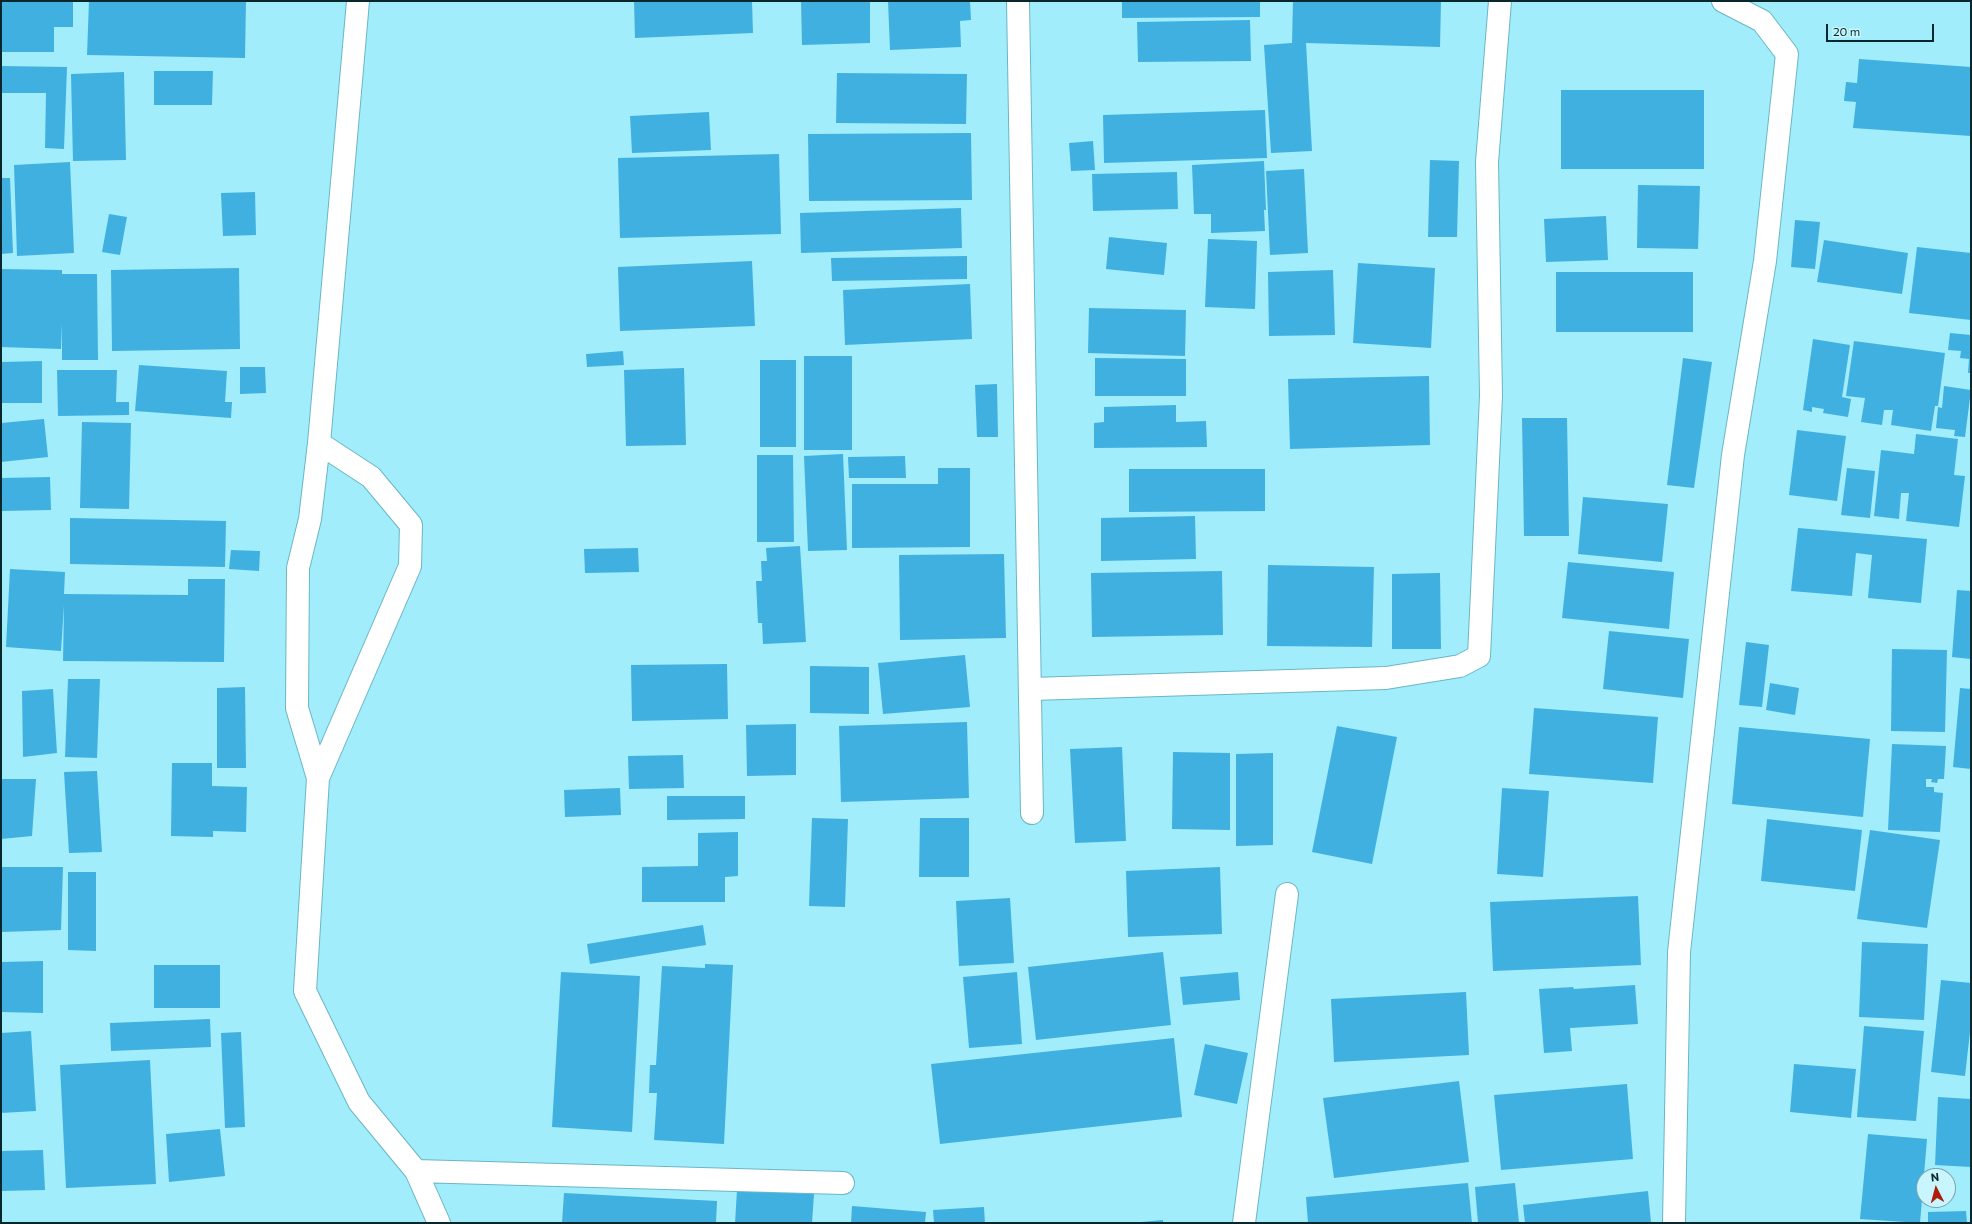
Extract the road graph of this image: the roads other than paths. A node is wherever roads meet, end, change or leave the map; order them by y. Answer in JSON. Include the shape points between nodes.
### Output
{"nodes":[{"id":1,"x":358,"y":1,"type":"edge"},
{"id":2,"x":1018,"y":1,"type":"edge"},
{"id":3,"x":1500,"y":1,"type":"edge"},
{"id":4,"x":1723,"y":1,"type":"edge"},
{"id":5,"x":319,"y":443,"type":"junction"},
{"id":6,"x":1031,"y":689,"type":"junction"},
{"id":7,"x":318,"y":778,"type":"junction"},
{"id":8,"x":1032,"y":813,"type":"dead end"},
{"id":9,"x":1288,"y":894,"type":"dead end"},
{"id":10,"x":416,"y":1171,"type":"junction"},
{"id":11,"x":843,"y":1183,"type":"dead end"},
{"id":12,"x":439,"y":1223,"type":"edge"},
{"id":13,"x":1244,"y":1223,"type":"edge"},
{"id":14,"x":1674,"y":1223,"type":"edge"}],
"edges":[{"from":1,"to":5,"type":"street"},
{"from":2,"to":6,"type":"street"},
{"from":3,"to":6,"type":"street","via":[[1487,162],[1491,396],[1479,656],[1460,666],[1386,678]]},
{"from":4,"to":14,"type":"street","via":[[1762,21],[1787,54],[1765,261],[1733,456],[1679,952]]},
{"from":5,"to":7,"type":"street","via":[[310,518],[298,568],[297,708]]},
{"from":5,"to":7,"type":"street","via":[[371,476],[411,525],[410,566]]},
{"from":6,"to":8,"type":"street"},
{"from":7,"to":10,"type":"street","via":[[305,991],[359,1102]]},
{"from":9,"to":13,"type":"street"},
{"from":10,"to":11,"type":"street"},
{"from":10,"to":12,"type":"street"}]}
